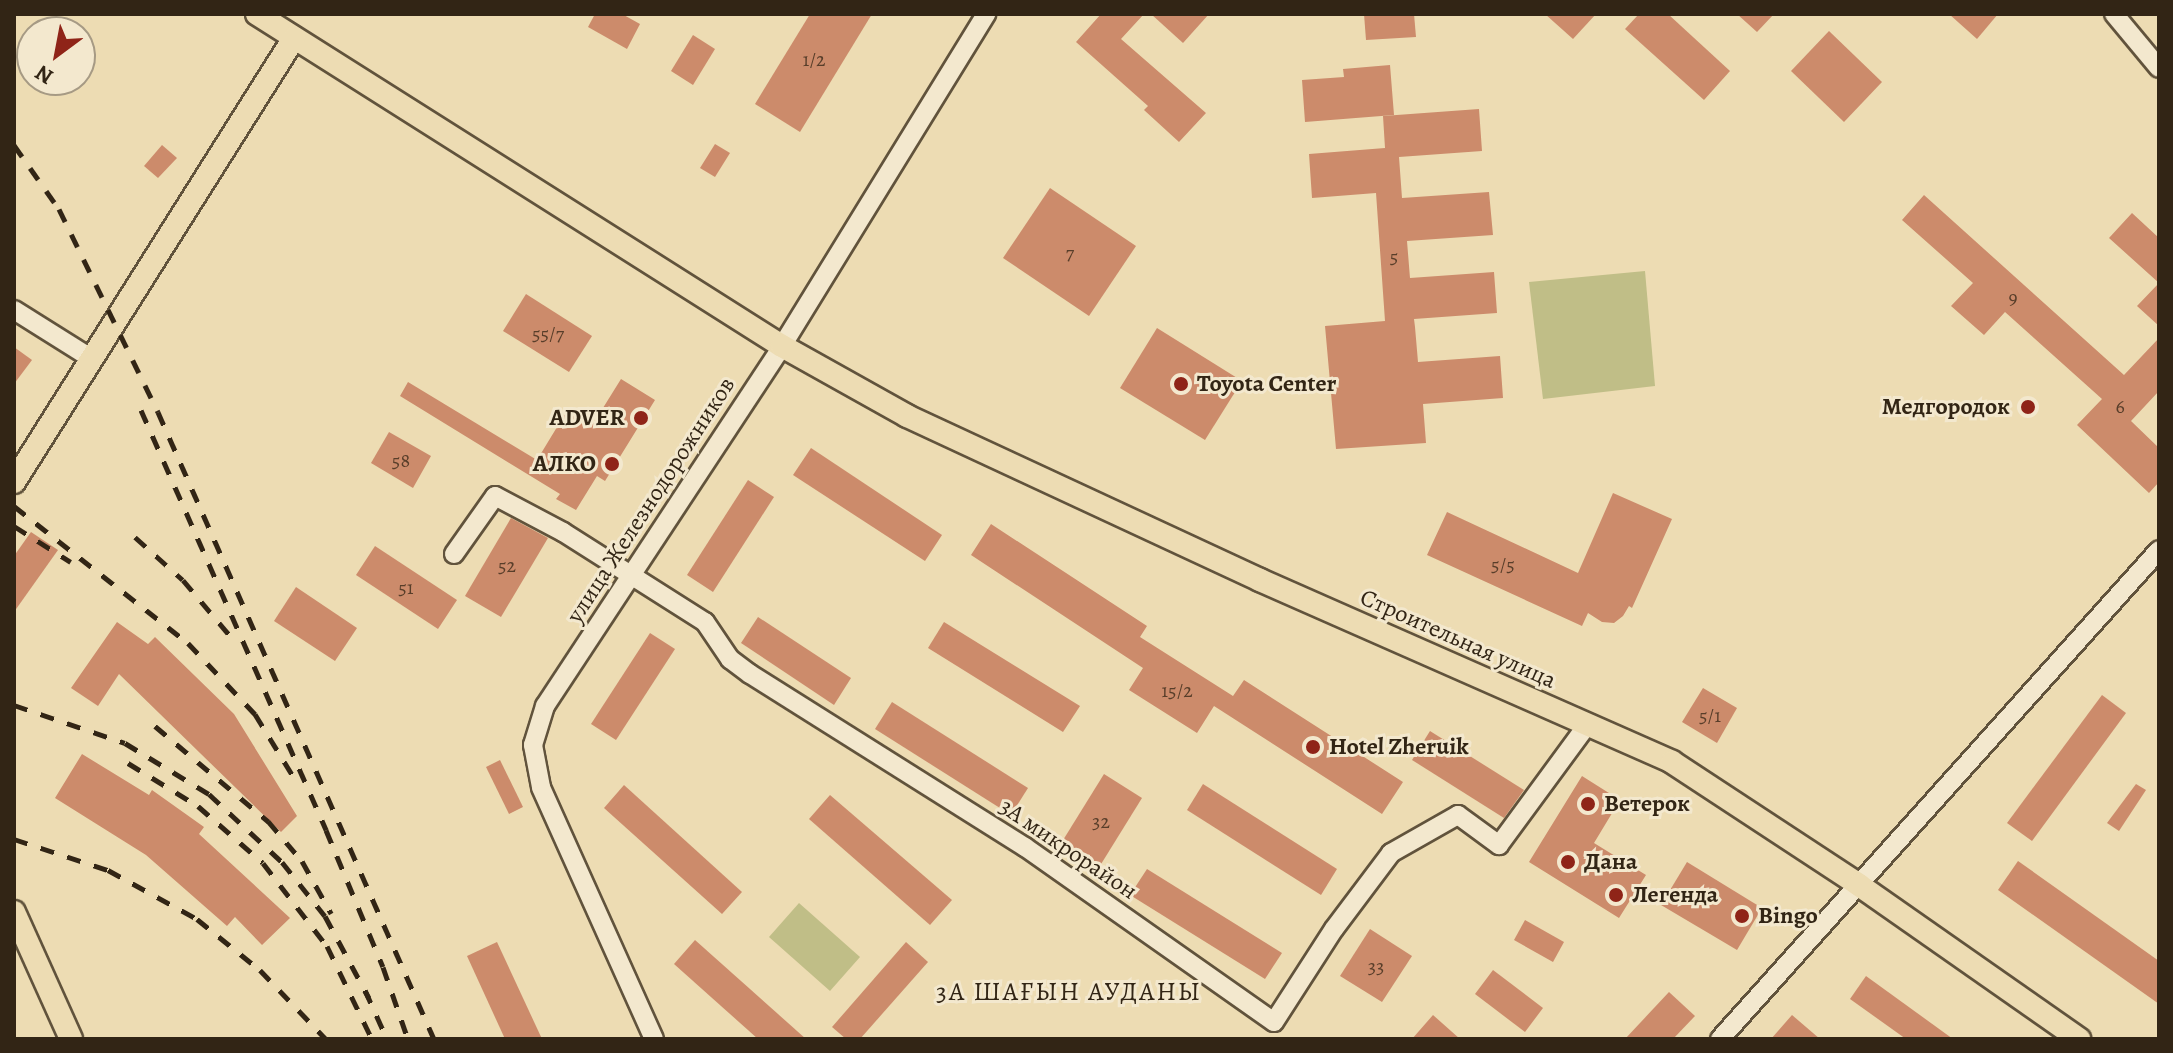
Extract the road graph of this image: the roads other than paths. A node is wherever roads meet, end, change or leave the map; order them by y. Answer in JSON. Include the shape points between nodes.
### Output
{"nodes":[{"id":1,"x":257,"y":14,"type":"edge"},
{"id":2,"x":986,"y":14,"type":"edge"},
{"id":3,"x":2114,"y":14,"type":"edge"},
{"id":4,"x":294,"y":38,"type":"junction"},
{"id":5,"x":2159,"y":68,"type":"edge"},
{"id":6,"x":14,"y":310,"type":"edge"},
{"id":7,"x":782,"y":346,"type":"junction"},
{"id":8,"x":92,"y":359,"type":"junction"},
{"id":9,"x":14,"y":482,"type":"edge"},
{"id":10,"x":2159,"y":550,"type":"edge"},
{"id":11,"x":454,"y":554,"type":"dead end"},
{"id":12,"x":630,"y":574,"type":"junction"},
{"id":13,"x":1587,"y":725,"type":"junction"},
{"id":14,"x":1859,"y":885,"type":"junction"},
{"id":15,"x":14,"y":912,"type":"edge"},
{"id":16,"x":71,"y":1039,"type":"edge"},
{"id":17,"x":654,"y":1039,"type":"edge"},
{"id":18,"x":1720,"y":1039,"type":"edge"},
{"id":19,"x":2079,"y":1039,"type":"edge"}],
"edges":[{"from":1,"to":4,"type":"main road","name":"Строительная улица"},
{"from":2,"to":7,"type":"street","name":"улица Железнодорожников"},
{"from":3,"to":5,"type":"street"},
{"from":4,"to":7,"type":"main road","name":"Строительная улица"},
{"from":4,"to":8,"type":"main road"},
{"from":6,"to":8,"type":"street"},
{"from":7,"to":12,"type":"street","name":"улица Железнодорожников"},
{"from":7,"to":13,"type":"main road","name":"Строительная улица","via":[[907,416]]},
{"from":8,"to":9,"type":"main road"},
{"from":10,"to":14,"type":"street"},
{"from":11,"to":12,"type":"street","name":"3А микрорайон","via":[[495,496]]},
{"from":12,"to":13,"type":"street","name":"3А микрорайон","via":[[705,622],[730,659],[750,674],[1025,847],[1274,1022],[1391,853],[1458,815],[1499,845]]},
{"from":12,"to":17,"type":"street","name":"улица Железнодорожников","via":[[545,706],[533,745],[541,787]]},
{"from":13,"to":14,"type":"main road","name":"Строительная улица","via":[[1672,762]]},
{"from":14,"to":18,"type":"street"},
{"from":14,"to":19,"type":"main road","name":"Строительная улица"},
{"from":15,"to":16,"type":"main road"}]}
